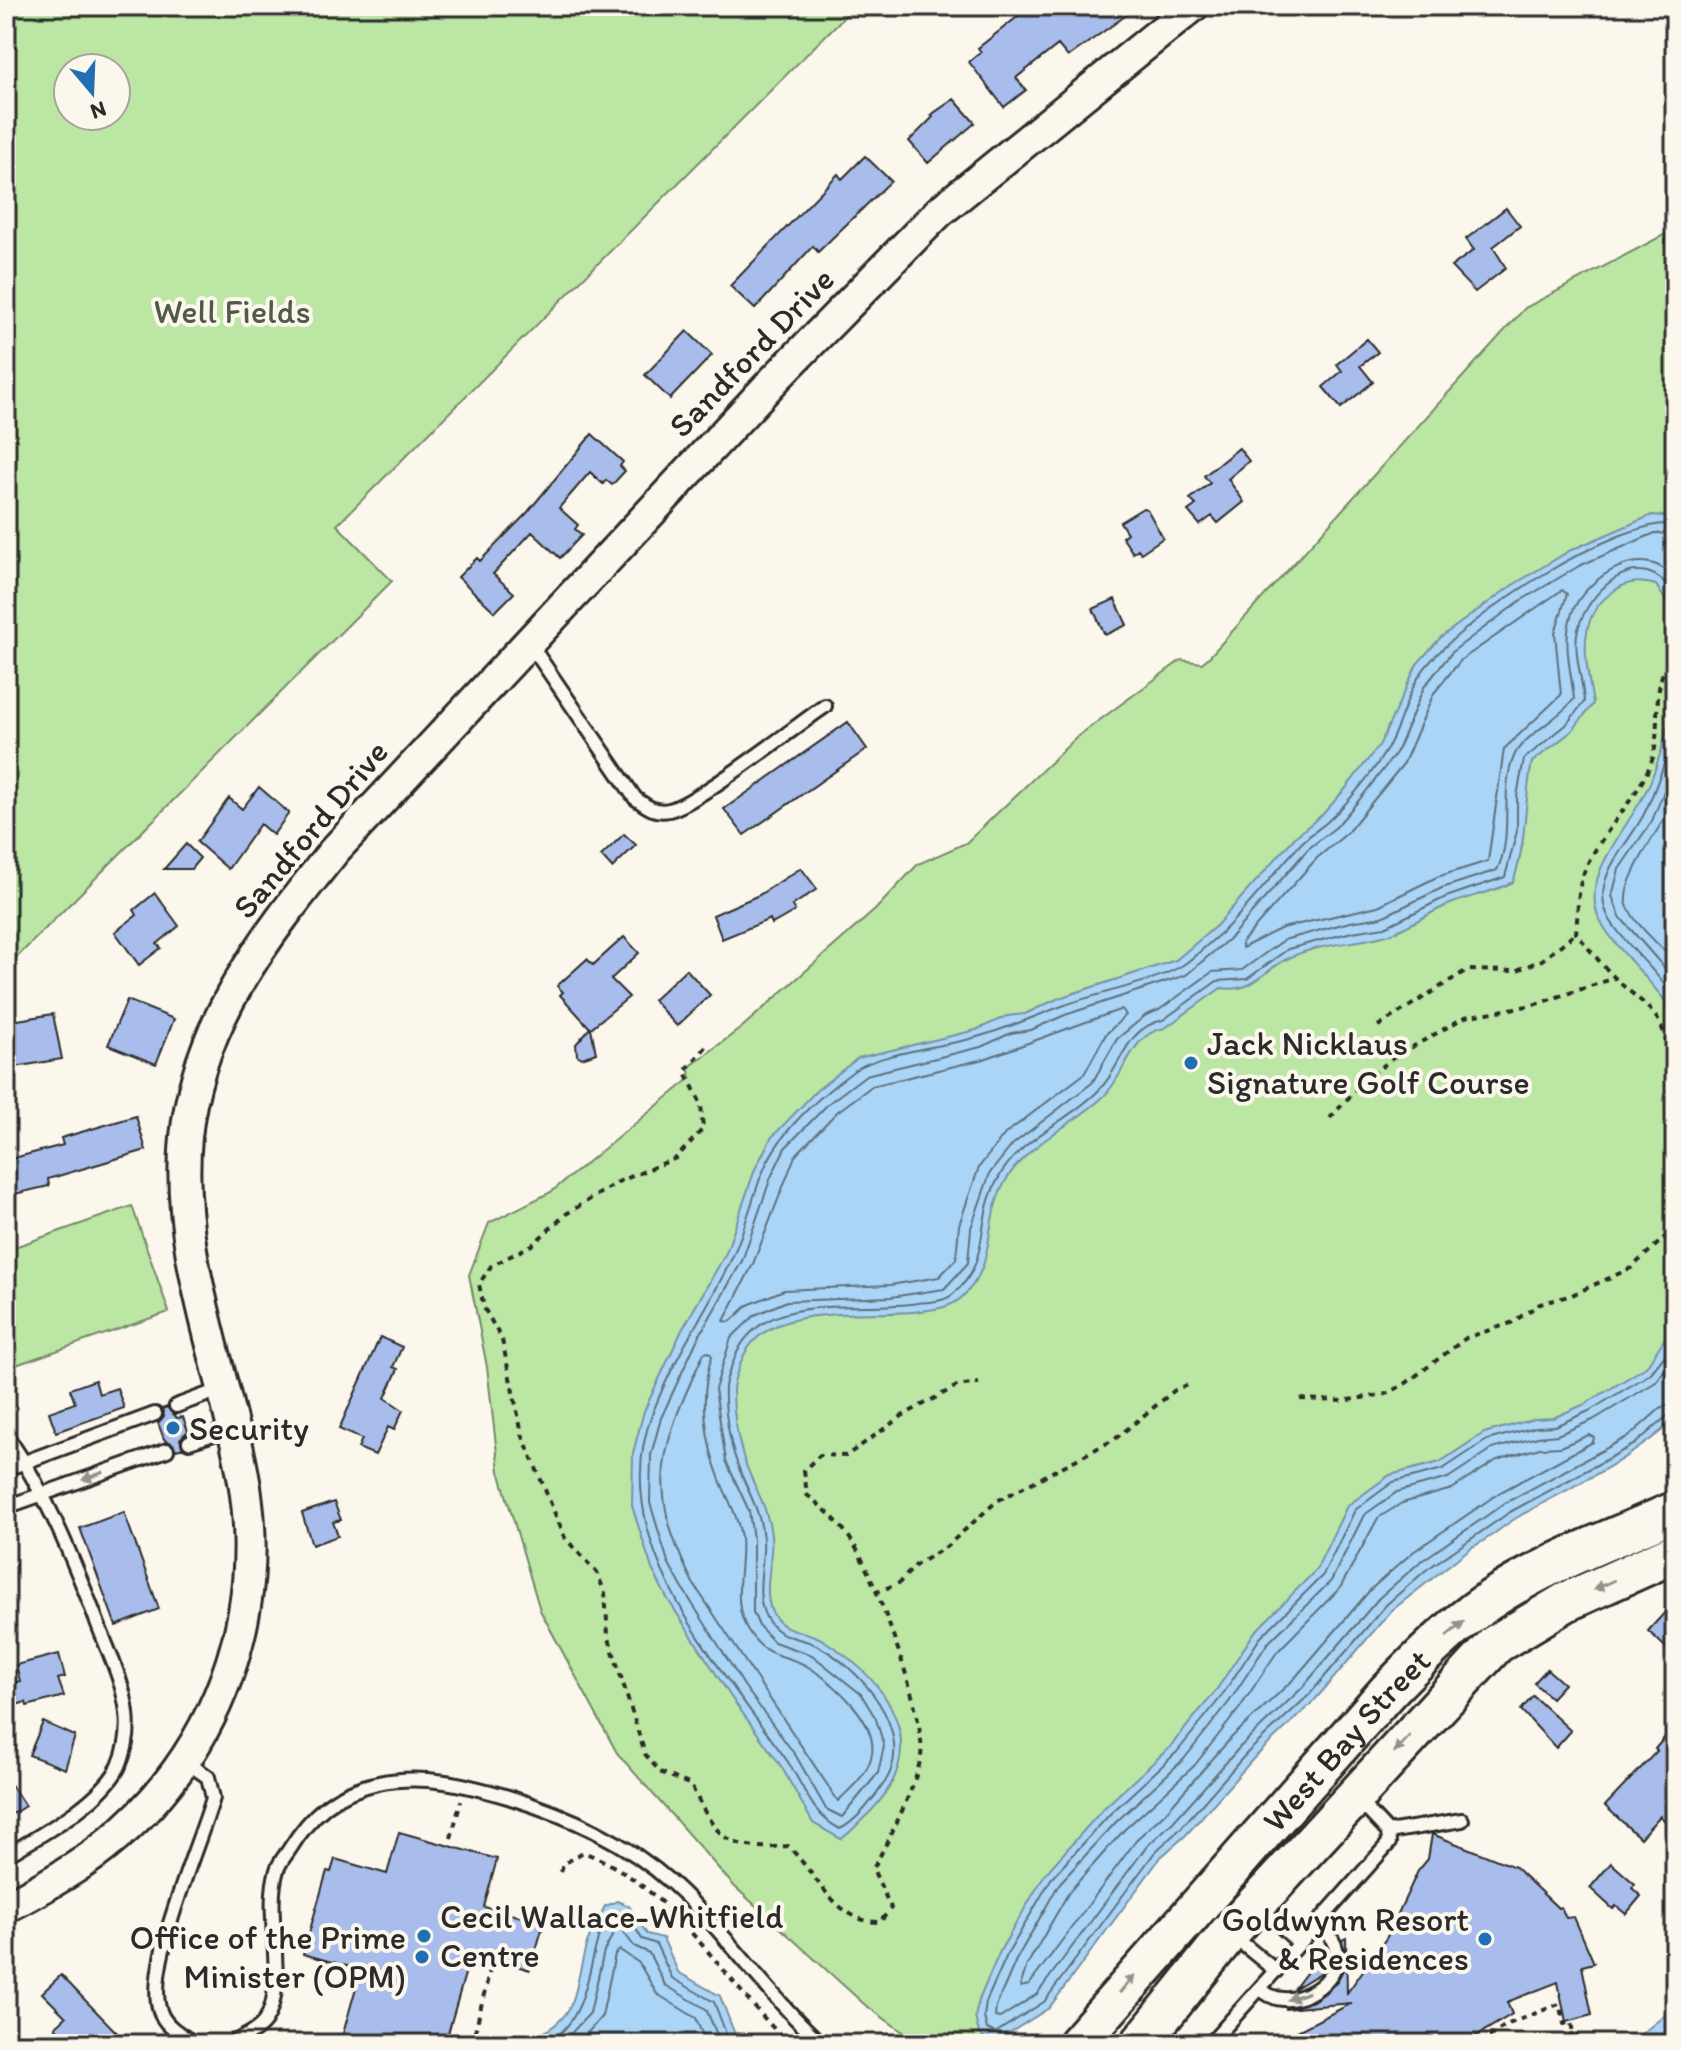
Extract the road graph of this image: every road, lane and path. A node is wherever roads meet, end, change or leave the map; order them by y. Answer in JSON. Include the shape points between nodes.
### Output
{"nodes":[{"id":1,"x":1193,"y":6,"type":"edge"},
{"id":2,"x":528,"y":641,"type":"junction"},
{"id":3,"x":1675,"y":653,"type":"edge"},
{"id":4,"x":825,"y":706,"type":"dead end"},
{"id":5,"x":1576,"y":933,"type":"junction"},
{"id":6,"x":1615,"y":978,"type":"junction"},
{"id":7,"x":1378,"y":1026,"type":"dead end"},
{"id":8,"x":706,"y":1047,"type":"dead end"},
{"id":9,"x":1330,"y":1118,"type":"dead end"},
{"id":10,"x":1675,"y":1175,"type":"edge"},
{"id":11,"x":1675,"y":1228,"type":"edge"},
{"id":12,"x":979,"y":1383,"type":"dead end"},
{"id":13,"x":1190,"y":1384,"type":"dead end"},
{"id":14,"x":223,"y":1389,"type":"junction"},
{"id":15,"x":1300,"y":1399,"type":"dead end"},
{"id":16,"x":176,"y":1406,"type":"dead end"},
{"id":17,"x":155,"y":1414,"type":"dead end"},
{"id":18,"x":233,"y":1428,"type":"junction"},
{"id":19,"x":6,"y":1435,"type":"edge"},
{"id":20,"x":189,"y":1442,"type":"dead end"},
{"id":21,"x":167,"y":1450,"type":"dead end"},
{"id":22,"x":25,"y":1462,"type":"junction"},
{"id":23,"x":6,"y":1469,"type":"edge"},
{"id":24,"x":42,"y":1495,"type":"junction"},
{"id":25,"x":6,"y":1507,"type":"edge"},
{"id":26,"x":1675,"y":1511,"type":"edge"},
{"id":27,"x":1675,"y":1553,"type":"edge"},
{"id":28,"x":874,"y":1593,"type":"junction"},
{"id":29,"x":185,"y":1761,"type":"junction"},
{"id":30,"x":466,"y":1786,"type":"junction"},
{"id":31,"x":1354,"y":1796,"type":"junction"},
{"id":32,"x":1462,"y":1820,"type":"dead end"},
{"id":33,"x":1388,"y":1832,"type":"junction"},
{"id":34,"x":451,"y":1838,"type":"dead end"},
{"id":35,"x":6,"y":1856,"type":"edge"},
{"id":36,"x":561,"y":1872,"type":"dead end"},
{"id":37,"x":1256,"y":1903,"type":"junction"},
{"id":38,"x":6,"y":1907,"type":"edge"},
{"id":39,"x":1318,"y":1922,"type":"junction"},
{"id":40,"x":1229,"y":1933,"type":"junction"},
{"id":41,"x":1299,"y":1943,"type":"junction"},
{"id":42,"x":492,"y":1961,"type":"dead end"},
{"id":43,"x":1276,"y":1971,"type":"junction"},
{"id":44,"x":1260,"y":1988,"type":"junction"},
{"id":45,"x":1573,"y":2033,"type":"junction"},
{"id":46,"x":1583,"y":2041,"type":"dead end"},
{"id":47,"x":1482,"y":2043,"type":"edge"},
{"id":48,"x":195,"y":2044,"type":"edge"},
{"id":49,"x":230,"y":2044,"type":"edge"},
{"id":50,"x":472,"y":2044,"type":"edge"},
{"id":51,"x":789,"y":2044,"type":"edge"},
{"id":52,"x":822,"y":2044,"type":"edge"},
{"id":53,"x":1077,"y":2044,"type":"edge"},
{"id":54,"x":1140,"y":2044,"type":"edge"},
{"id":55,"x":1210,"y":2044,"type":"edge"},
{"id":56,"x":1561,"y":2044,"type":"edge"}],
"edges":[{"from":1,"to":2,"type":"street","name":"Sandford Drive","via":[[939,212]]},
{"from":2,"to":4,"type":"lane","via":[[635,798],[652,810],[671,810]]},
{"from":2,"to":14,"type":"street","name":"Sandford Drive","via":[[334,851],[260,947],[214,1028],[191,1106],[184,1181],[191,1255]]},
{"from":3,"to":5,"type":"path","via":[[1656,701],[1651,761],[1582,877]]},
{"from":5,"to":6,"type":"path"},
{"from":5,"to":7,"type":"path","via":[[1542,960],[1515,971],[1467,970]]},
{"from":6,"to":9,"type":"path","via":[[1533,1005],[1465,1017],[1393,1058]]},
{"from":6,"to":10,"type":"path","via":[[1655,1014],[1665,1037],[1673,1075],[1670,1137]]},
{"from":8,"to":28,"type":"path","via":[[685,1071],[701,1104],[703,1129],[676,1158],[618,1182],[566,1214],[532,1245],[491,1266],[479,1284],[484,1308],[502,1340],[522,1434],[565,1538],[597,1573],[605,1593],[608,1635],[645,1754],[660,1772],[691,1785],[712,1827],[734,1843],[788,1846],[828,1896],[866,1923],[880,1922],[891,1908],[873,1869],[921,1758],[922,1727]]},
{"from":11,"to":15,"type":"path","via":[[1631,1268],[1466,1338],[1386,1394],[1342,1401]]},
{"from":12,"to":28,"type":"path","via":[[957,1386],[846,1456],[820,1455],[804,1470],[807,1495],[854,1543]]},
{"from":13,"to":28,"type":"path","via":[[1175,1390],[1115,1439],[997,1501],[899,1583]]},
{"from":14,"to":16,"type":"lane"},
{"from":14,"to":18,"type":"street","name":"Sandford Drive"},
{"from":17,"to":22,"type":"lane"},
{"from":18,"to":20,"type":"lane"},
{"from":18,"to":29,"type":"street","name":"Sandford Drive","via":[[249,1516],[246,1609],[227,1682]]},
{"from":19,"to":22,"type":"lane"},
{"from":21,"to":24,"type":"lane","one_way":true},
{"from":22,"to":23,"type":"lane"},
{"from":22,"to":24,"type":"lane"},
{"from":24,"to":25,"type":"lane"},
{"from":24,"to":35,"type":"lane","via":[[114,1665],[127,1711],[126,1739],[119,1767],[95,1795]]},
{"from":53,"to":26,"type":"main road","name":"West Bay Street","one_way":true,"via":[[1377,1702],[1430,1649],[1487,1602],[1545,1569]]},
{"from":27,"to":31,"type":"main road","name":"West Bay Street","one_way":true,"via":[[1566,1602],[1496,1644]]},
{"from":29,"to":38,"type":"street","name":"Sandford Drive","via":[[154,1801],[104,1848]]},
{"from":29,"to":48,"type":"lane","via":[[208,1777],[213,1798],[164,1946],[157,1992],[160,2012],[171,2028]]},
{"from":30,"to":34,"type":"path"},
{"from":30,"to":49,"type":"lane","via":[[434,1778],[361,1787],[326,1803],[304,1825],[277,1870],[271,1919],[273,1985],[266,2019]]},
{"from":30,"to":52,"type":"lane","via":[[553,1811],[612,1838],[673,1884]]},
{"from":31,"to":33,"type":"lane"},
{"from":31,"to":37,"type":"main road","name":"West Bay Street"},
{"from":32,"to":33,"type":"lane"},
{"from":33,"to":39,"type":"lane","via":[[1389,1843]]},
{"from":36,"to":51,"type":"path","via":[[583,1852],[638,1883],[688,1930]]},
{"from":37,"to":40,"type":"main road","name":"West Bay Street"},
{"from":37,"to":41,"type":"lane"},
{"from":39,"to":41,"type":"lane"},
{"from":39,"to":44,"type":"lane","one_way":true,"via":[[1337,1955],[1321,1983],[1302,1998],[1281,2001]]},
{"from":40,"to":43,"type":"lane"},
{"from":40,"to":54,"type":"main road","name":"West Bay Street"},
{"from":41,"to":43,"type":"lane"},
{"from":42,"to":50,"type":"path"},
{"from":43,"to":44,"type":"lane"},
{"from":44,"to":55,"type":"lane"},
{"from":45,"to":46,"type":"path"},
{"from":45,"to":47,"type":"path","via":[[1571,2022],[1564,2024],[1559,2004],[1506,2025]]},
{"from":45,"to":56,"type":"path"}]}
